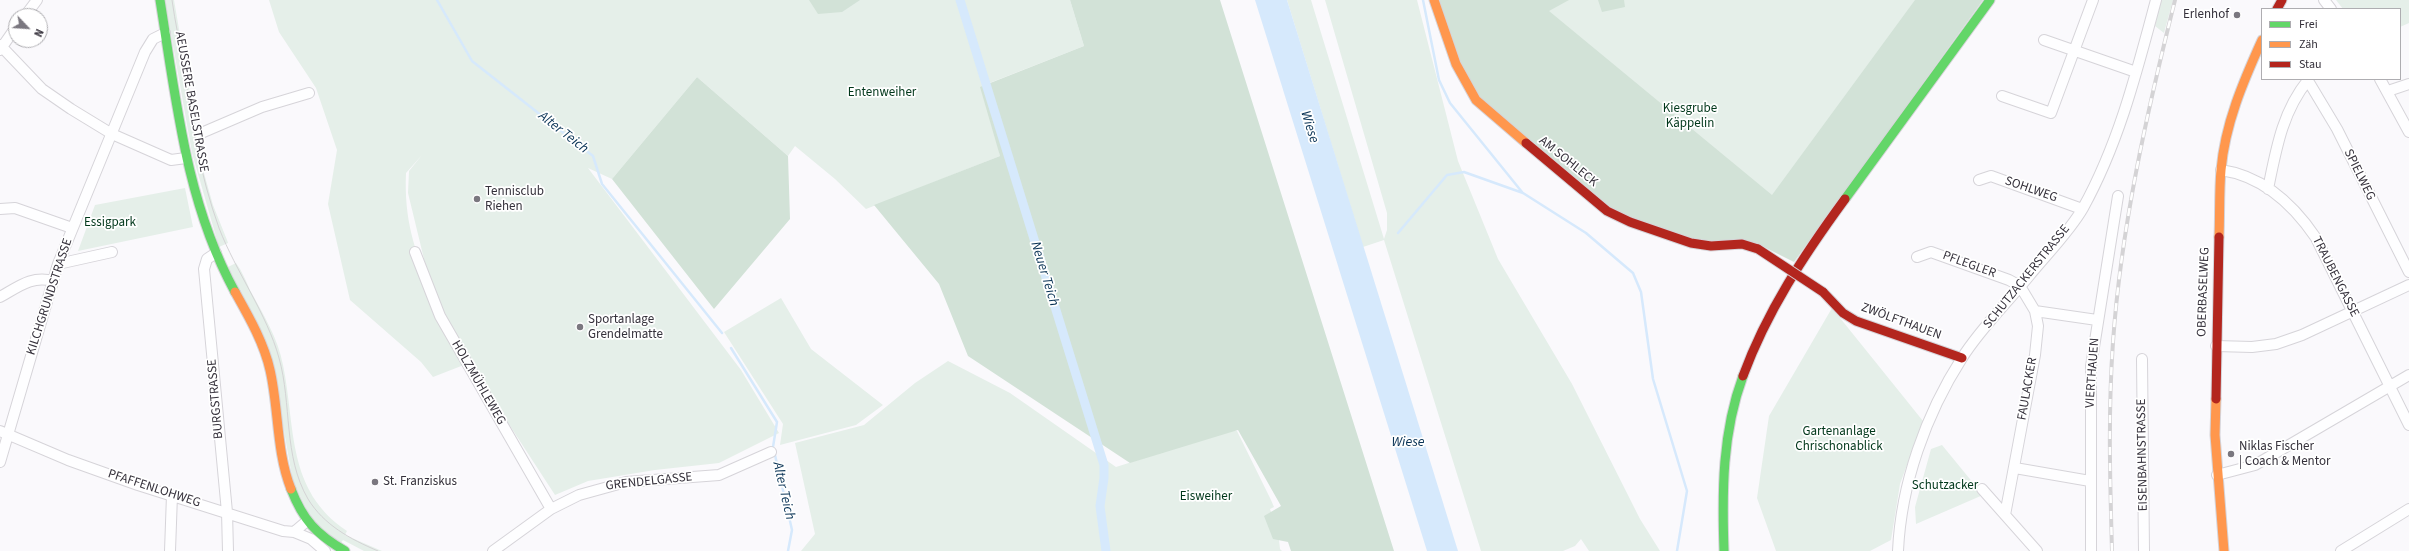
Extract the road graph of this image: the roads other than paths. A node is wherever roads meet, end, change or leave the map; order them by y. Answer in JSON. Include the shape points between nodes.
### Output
{"nodes":[{"id":1,"x":160,"y":0,"type":"edge"},
{"id":2,"x":1434,"y":0,"type":"edge"},
{"id":3,"x":1990,"y":0,"type":"edge"},
{"id":4,"x":2093,"y":0,"type":"edge"},
{"id":5,"x":2156,"y":0,"type":"edge"},
{"id":6,"x":2324,"y":0,"type":"edge"},
{"id":7,"x":2330,"y":8,"type":"edge"},
{"id":8,"x":165,"y":33,"type":"junction"},
{"id":9,"x":8,"y":38,"type":"edge"},
{"id":10,"x":2044,"y":40,"type":"dead end"},
{"id":11,"x":2261,"y":45,"type":"edge"},
{"id":12,"x":1,"y":47,"type":"edge"},
{"id":13,"x":2075,"y":51,"type":"junction"},
{"id":14,"x":2136,"y":72,"type":"junction"},
{"id":15,"x":2306,"y":80,"type":"edge"},
{"id":16,"x":2308,"y":80,"type":"edge"},
{"id":17,"x":2381,"y":80,"type":"edge"},
{"id":18,"x":2409,"y":84,"type":"edge"},
{"id":19,"x":2388,"y":91,"type":"junction"},
{"id":20,"x":309,"y":93,"type":"dead end"},
{"id":21,"x":2002,"y":96,"type":"dead end"},
{"id":22,"x":2409,"y":132,"type":"edge"},
{"id":23,"x":112,"y":134,"type":"junction"},
{"id":24,"x":199,"y":134,"type":"dead end"},
{"id":25,"x":186,"y":158,"type":"junction"},
{"id":26,"x":2221,"y":170,"type":"junction"},
{"id":27,"x":1979,"y":180,"type":"dead end"},
{"id":28,"x":2268,"y":189,"type":"junction"},
{"id":29,"x":2118,"y":196,"type":"dead end"},
{"id":30,"x":0,"y":209,"type":"edge"},
{"id":31,"x":2082,"y":209,"type":"junction"},
{"id":32,"x":72,"y":228,"type":"junction"},
{"id":33,"x":1758,"y":249,"type":"joint"},
{"id":34,"x":112,"y":252,"type":"dead end"},
{"id":35,"x":415,"y":252,"type":"dead end"},
{"id":36,"x":216,"y":253,"type":"junction"},
{"id":37,"x":1917,"y":257,"type":"dead end"},
{"id":38,"x":58,"y":264,"type":"junction"},
{"id":39,"x":2409,"y":272,"type":"edge"},
{"id":40,"x":53,"y":281,"type":"junction"},
{"id":41,"x":2409,"y":285,"type":"edge"},
{"id":42,"x":2020,"y":286,"type":"junction"},
{"id":43,"x":0,"y":297,"type":"edge"},
{"id":44,"x":2035,"y":311,"type":"junction"},
{"id":45,"x":2352,"y":311,"type":"junction"},
{"id":46,"x":2097,"y":320,"type":"junction"},
{"id":47,"x":2216,"y":346,"type":"junction"},
{"id":48,"x":1962,"y":358,"type":"junction"},
{"id":49,"x":2142,"y":359,"type":"dead end"},
{"id":50,"x":2409,"y":375,"type":"edge"},
{"id":51,"x":2389,"y":385,"type":"junction"},
{"id":52,"x":2409,"y":425,"type":"edge"},
{"id":53,"x":4,"y":433,"type":"edge"},
{"id":54,"x":772,"y":452,"type":"dead end"},
{"id":55,"x":0,"y":462,"type":"edge"},
{"id":56,"x":2015,"y":468,"type":"junction"},
{"id":57,"x":2217,"y":475,"type":"junction"},
{"id":58,"x":2090,"y":481,"type":"junction"},
{"id":59,"x":1982,"y":489,"type":"dead end"},
{"id":60,"x":172,"y":495,"type":"junction"},
{"id":61,"x":551,"y":509,"type":"junction"},
{"id":62,"x":2409,"y":509,"type":"edge"},
{"id":63,"x":227,"y":512,"type":"junction"},
{"id":64,"x":2005,"y":515,"type":"junction"},
{"id":65,"x":307,"y":521,"type":"junction"},
{"id":66,"x":294,"y":532,"type":"junction"},
{"id":67,"x":341,"y":550,"type":"edge"},
{"id":68,"x":170,"y":551,"type":"edge"},
{"id":69,"x":228,"y":551,"type":"edge"},
{"id":70,"x":325,"y":551,"type":"edge"},
{"id":71,"x":492,"y":551,"type":"edge"},
{"id":72,"x":1724,"y":551,"type":"edge"},
{"id":73,"x":1898,"y":551,"type":"edge"},
{"id":74,"x":2038,"y":551,"type":"edge"},
{"id":75,"x":2091,"y":551,"type":"edge"},
{"id":76,"x":2144,"y":551,"type":"edge"},
{"id":77,"x":2224,"y":551,"type":"edge"},
{"id":78,"x":2341,"y":551,"type":"edge"}],
"edges":[{"from":1,"to":8,"type":"main road","name":"AEUSSERE BASELSTRASSE"},
{"from":2,"to":33,"type":"main road","name":"AM SOHLECK","via":[[1447,46],[1461,77],[1476,100],[1607,211],[1630,224],[1698,244],[1717,246],[1740,243]]},
{"from":3,"to":72,"type":"main road","via":[[1808,250],[1760,330],[1738,389],[1724,450]]},
{"from":4,"to":13,"type":"street"},
{"from":5,"to":14,"type":"street","name":"SCHUTZACKERSTRASSE"},
{"from":6,"to":7,"type":"street"},
{"from":8,"to":23,"type":"street","name":"KILCHGRUNDSTRASSE","via":[[153,39],[145,52]]},
{"from":8,"to":25,"type":"main road","name":"AEUSSERE BASELSTRASSE"},
{"from":9,"to":12,"type":"street"},
{"from":10,"to":13,"type":"street"},
{"from":11,"to":26,"type":"main road","name":"OBERBASELWEG","via":[[2232,108],[2225,135]]},
{"from":12,"to":23,"type":"street","via":[[46,92]]},
{"from":13,"to":14,"type":"street"},
{"from":13,"to":21,"type":"street","via":[[2051,113]]},
{"from":14,"to":31,"type":"street","name":"SCHUTZACKERSTRASSE","via":[[2121,123],[2104,166]]},
{"from":15,"to":28,"type":"street","name":"SPIELWEG","via":[[2286,115]]},
{"from":16,"to":39,"type":"street","name":"SPIELWEG","via":[[2337,129]]},
{"from":17,"to":19,"type":"street"},
{"from":18,"to":19,"type":"street"},
{"from":19,"to":22,"type":"street"},
{"from":20,"to":24,"type":"street","via":[[262,107]]},
{"from":23,"to":25,"type":"street","via":[[171,160]]},
{"from":23,"to":32,"type":"street","name":"KILCHGRUNDSTRASSE"},
{"from":25,"to":36,"type":"main road","name":"AEUSSERE BASELSTRASSE"},
{"from":26,"to":28,"type":"street","name":"TRAUBENGASSE","via":[[2233,172]]},
{"from":26,"to":47,"type":"main road","name":"OBERBASELWEG"},
{"from":27,"to":31,"type":"street","name":"SOHLWEG","via":[[1991,176]]},
{"from":28,"to":45,"type":"street","name":"TRAUBENGASSE","via":[[2279,195],[2301,216],[2316,238]]},
{"from":29,"to":46,"type":"street","name":"VIERTHAUEN"},
{"from":30,"to":32,"type":"street","via":[[15,208]]},
{"from":31,"to":42,"type":"street","name":"SCHUTZACKERSTRASSE"},
{"from":32,"to":38,"type":"street","name":"KILCHGRUNDSTRASSE"},
{"from":33,"to":48,"type":"main road","name":"ZWÖLFTHAUEN","bridge":true,"via":[[1823,292],[1843,313],[1856,321]]},
{"from":34,"to":38,"type":"street"},
{"from":35,"to":61,"type":"street","name":"HOLZMÜHLEWEG","via":[[440,316]]},
{"from":36,"to":63,"type":"street","name":"BURGSTRASSE","via":[[207,259],[204,269]]},
{"from":36,"to":65,"type":"main road","name":"AEUSSERE BASELSTRASSE","via":[[257,330],[265,351],[272,381],[284,467],[293,498]]},
{"from":37,"to":42,"type":"street","name":"PFLEGLER","via":[[1931,252],[2010,280]]},
{"from":38,"to":40,"type":"street","name":"KILCHGRUNDSTRASSE"},
{"from":40,"to":43,"type":"street","via":[[30,280]]},
{"from":40,"to":53,"type":"street","name":"KILCHGRUNDSTRASSE"},
{"from":41,"to":45,"type":"street"},
{"from":42,"to":44,"type":"street","name":"FAULACKER"},
{"from":42,"to":48,"type":"street","name":"SCHUTZACKERSTRASSE"},
{"from":44,"to":46,"type":"street"},
{"from":44,"to":56,"type":"street","name":"FAULACKER","via":[[2038,326],[2035,355]]},
{"from":45,"to":47,"type":"street","via":[[2302,336],[2276,344],[2252,347]]},
{"from":45,"to":51,"type":"street","name":"TRAUBENGASSE"},
{"from":46,"to":58,"type":"street","name":"VIERTHAUEN","via":[[2091,366]]},
{"from":47,"to":57,"type":"main road","name":"OBERBASELWEG"},
{"from":48,"to":73,"type":"street","name":"SCHUTZACKERSTRASSE","via":[[1928,423],[1910,478],[1899,530]]},
{"from":49,"to":76,"type":"street","name":"EISENBAHNSTRASSE"},
{"from":50,"to":51,"type":"street"},
{"from":51,"to":52,"type":"street","name":"TRAUBENGASSE"},
{"from":51,"to":57,"type":"street","via":[[2255,465]]},
{"from":53,"to":55,"type":"street","name":"KILCHGRUNDSTRASSE"},
{"from":53,"to":60,"type":"street","name":"PFAFFENLOHWEG","via":[[68,460]]},
{"from":54,"to":61,"type":"street","name":"GRENDELGASSE","via":[[719,475],[605,486],[580,494]]},
{"from":56,"to":58,"type":"street"},
{"from":56,"to":64,"type":"street","name":"FAULACKER"},
{"from":57,"to":77,"type":"main road","name":"OBERBASELWEG"},
{"from":58,"to":75,"type":"street","name":"VIERTHAUEN"},
{"from":59,"to":64,"type":"street"},
{"from":60,"to":63,"type":"street","name":"PFAFFENLOHWEG"},
{"from":60,"to":68,"type":"street"},
{"from":61,"to":71,"type":"street","name":"GRENDELGASSE"},
{"from":62,"to":78,"type":"street"},
{"from":63,"to":66,"type":"street","name":"PFAFFENLOHWEG","via":[[283,531]]},
{"from":63,"to":69,"type":"street","name":"BURGSTRASSE"},
{"from":64,"to":74,"type":"street"},
{"from":65,"to":66,"type":"street"},
{"from":65,"to":67,"type":"main road","name":"AEUSSERE BASELSTRASSE","via":[[324,539]]},
{"from":66,"to":70,"type":"street","name":"PFAFFENLOHWEG"}]}
